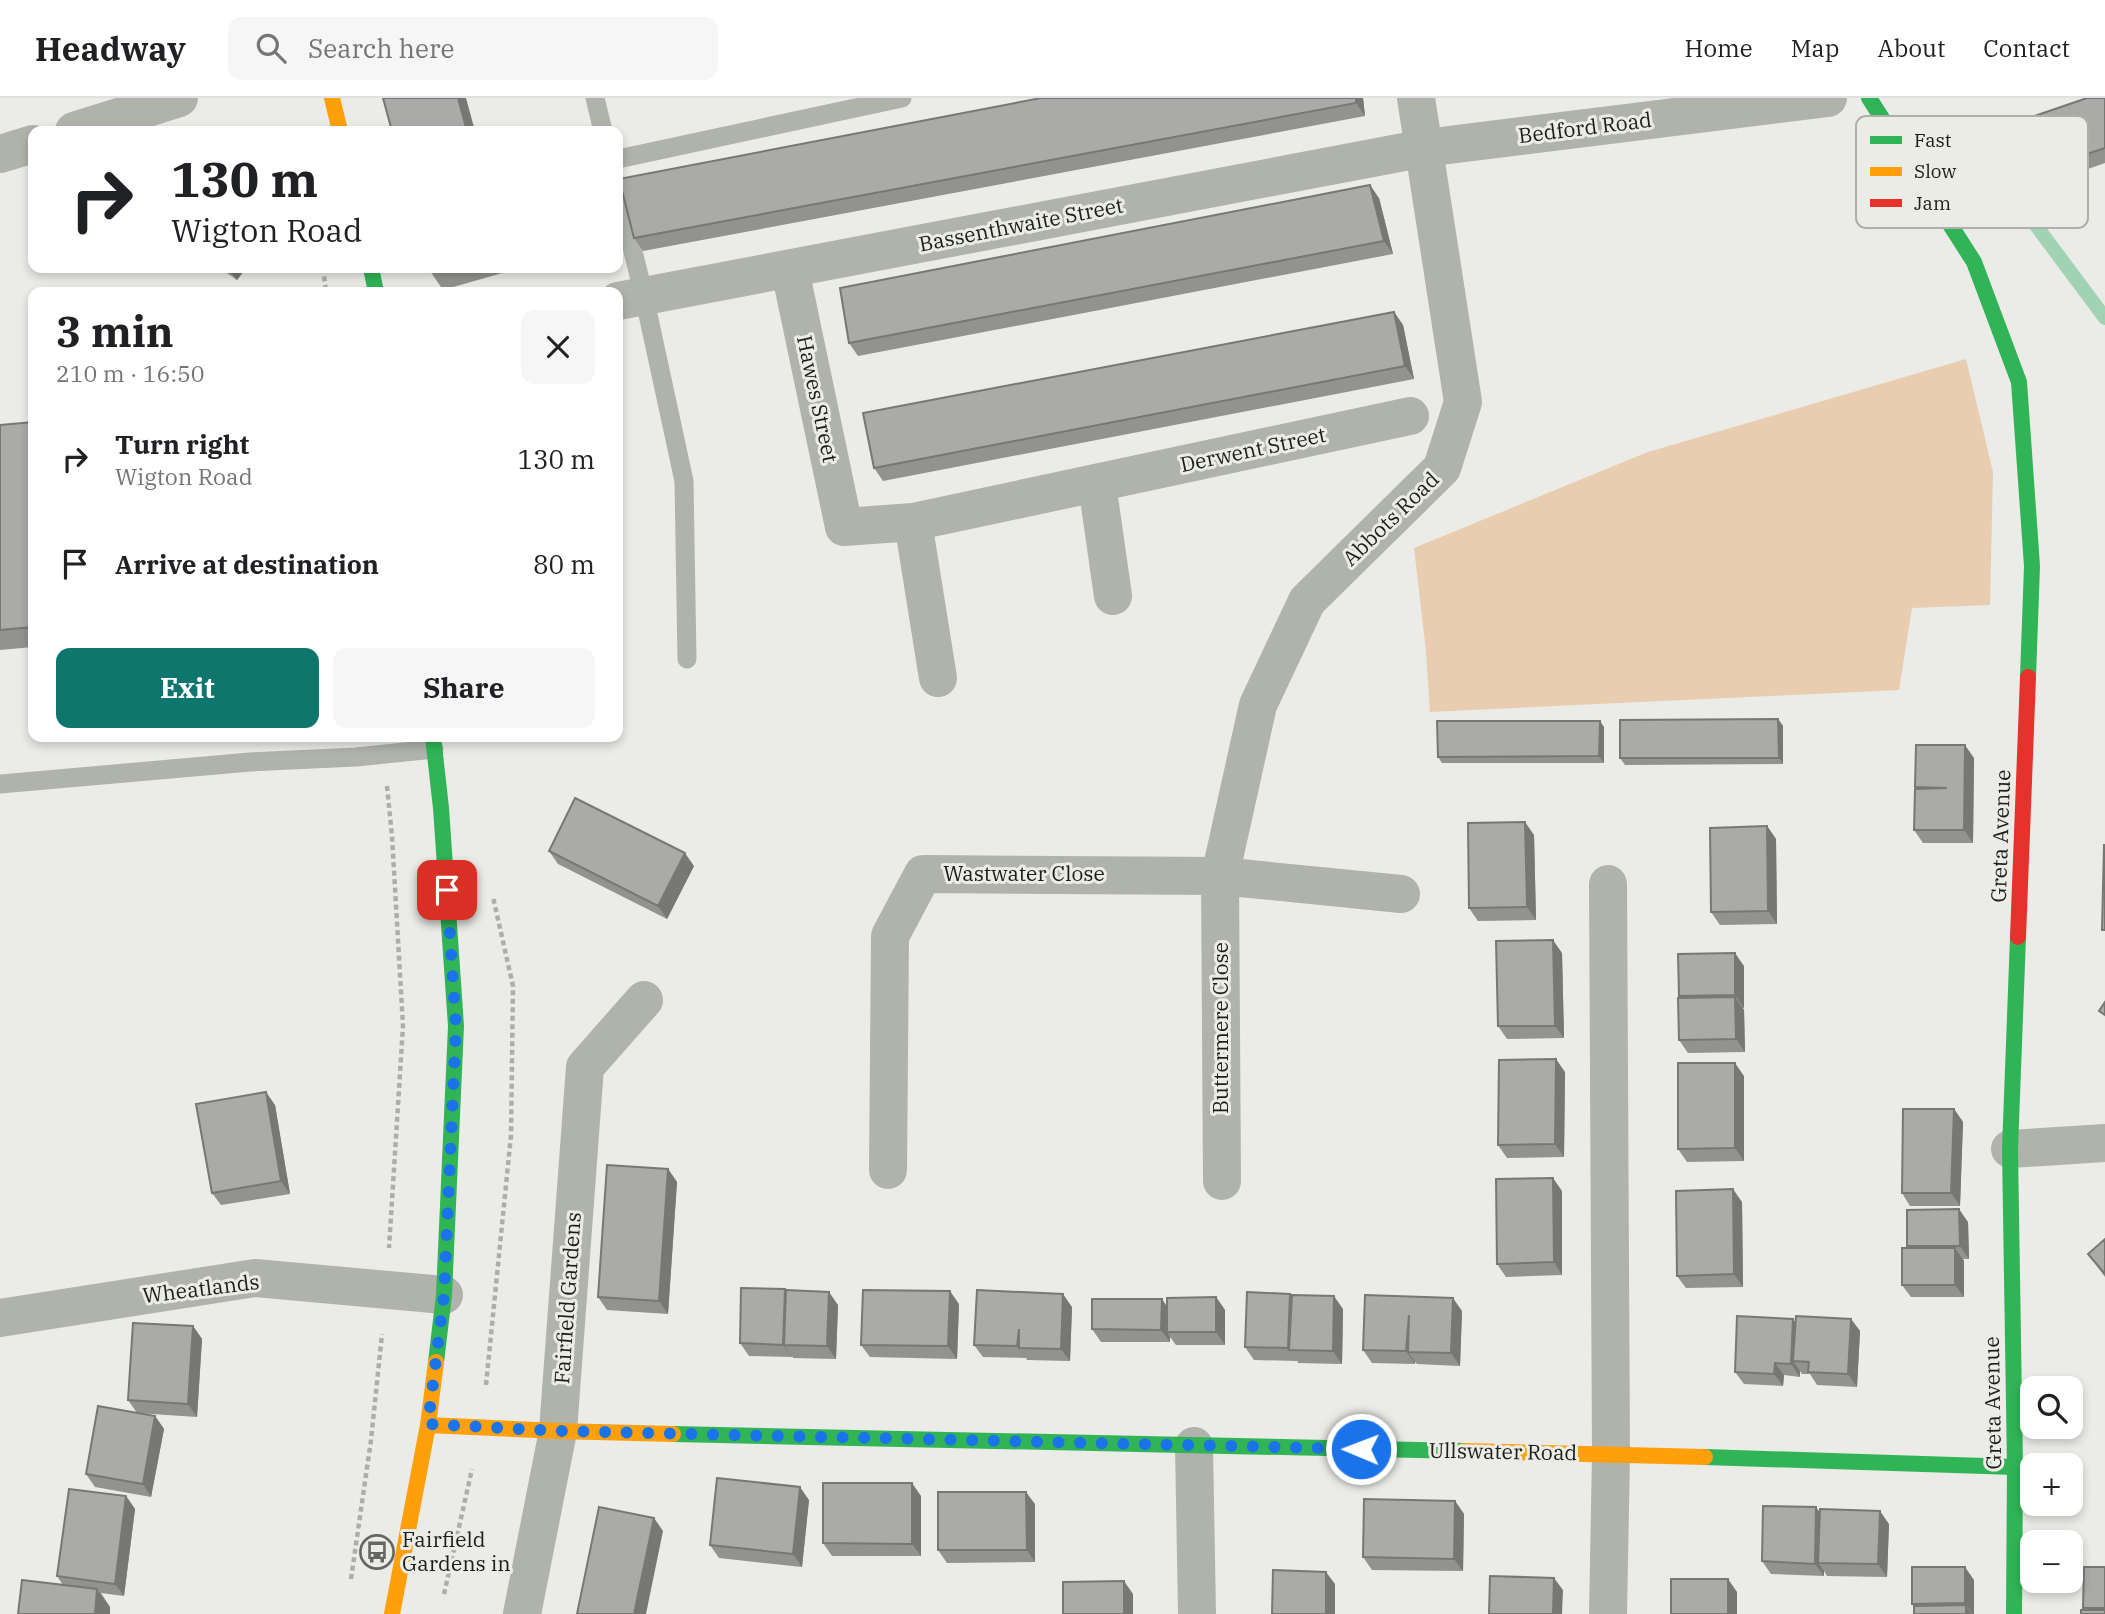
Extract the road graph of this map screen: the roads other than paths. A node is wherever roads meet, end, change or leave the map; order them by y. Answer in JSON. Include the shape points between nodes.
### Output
{"nodes":[{"id":1,"x":179,"y":98,"type":"edge"},
{"id":2,"x":332,"y":98,"type":"edge"},
{"id":3,"x":595,"y":98,"type":"edge"},
{"id":4,"x":902,"y":98,"type":"edge"},
{"id":5,"x":1416,"y":98,"type":"edge"},
{"id":6,"x":1828,"y":98,"type":"edge"},
{"id":7,"x":1868,"y":98,"type":"edge"},
{"id":8,"x":1880,"y":116,"type":"edge"},
{"id":9,"x":90,"y":126,"type":"edge"},
{"id":10,"x":339,"y":126,"type":"edge"},
{"id":11,"x":602,"y":126,"type":"edge"},
{"id":12,"x":28,"y":146,"type":"edge"},
{"id":13,"x":1424,"y":148,"type":"junction"},
{"id":14,"x":0,"y":154,"type":"edge"},
{"id":15,"x":623,"y":158,"type":"edge"},
{"id":16,"x":1952,"y":228,"type":"edge"},
{"id":17,"x":623,"y":232,"type":"edge"},
{"id":18,"x":790,"y":270,"type":"junction"},
{"id":19,"x":631,"y":299,"type":"edge"},
{"id":20,"x":1410,"y":416,"type":"dead end"},
{"id":21,"x":1097,"y":484,"type":"junction"},
{"id":22,"x":912,"y":522,"type":"junction"},
{"id":23,"x":844,"y":527,"type":"joint"},
{"id":24,"x":1113,"y":596,"type":"dead end"},
{"id":25,"x":687,"y":659,"type":"dead end"},
{"id":26,"x":938,"y":678,"type":"dead end"},
{"id":27,"x":433,"y":743,"type":"edge"},
{"id":28,"x":0,"y":784,"type":"edge"},
{"id":29,"x":1220,"y":876,"type":"junction"},
{"id":30,"x":1608,"y":884,"type":"dead end"},
{"id":31,"x":1401,"y":894,"type":"dead end"},
{"id":32,"x":644,"y":1000,"type":"dead end"},
{"id":33,"x":2105,"y":1143,"type":"edge"},
{"id":34,"x":2010,"y":1149,"type":"junction"},
{"id":35,"x":888,"y":1170,"type":"dead end"},
{"id":36,"x":1222,"y":1181,"type":"dead end"},
{"id":37,"x":444,"y":1295,"type":"junction"},
{"id":38,"x":0,"y":1318,"type":"edge"},
{"id":39,"x":428,"y":1424,"type":"junction"},
{"id":40,"x":558,"y":1431,"type":"junction"},
{"id":41,"x":1194,"y":1446,"type":"junction"},
{"id":42,"x":1611,"y":1454,"type":"junction"},
{"id":43,"x":2015,"y":1467,"type":"junction"},
{"id":44,"x":392,"y":1614,"type":"edge"},
{"id":45,"x":522,"y":1614,"type":"edge"},
{"id":46,"x":1197,"y":1614,"type":"edge"},
{"id":47,"x":1608,"y":1614,"type":"edge"},
{"id":48,"x":2014,"y":1614,"type":"edge"}],
"edges":[{"from":1,"to":9,"type":"street"},
{"from":2,"to":10,"type":"street"},
{"from":3,"to":11,"type":"lane"},
{"from":4,"to":15,"type":"lane"},
{"from":5,"to":13,"type":"street","name":"Abbots Road"},
{"from":6,"to":13,"type":"street","name":"Bedford Road"},
{"from":7,"to":8,"type":"street","name":"Greta Avenue"},
{"from":12,"to":14,"type":"street"},
{"from":13,"to":18,"type":"street","name":"Bassenthwaite Street"},
{"from":13,"to":29,"type":"street","name":"Abbots Road","via":[[1463,402],[1443,468],[1307,601],[1258,705]]},
{"from":16,"to":34,"type":"street","name":"Greta Avenue","via":[[1974,262],[2019,382],[2032,566]]},
{"from":17,"to":19,"type":"lane"},
{"from":18,"to":19,"type":"street","name":"Bassenthwaite Street"},
{"from":18,"to":23,"type":"street","name":"Hawes Street"},
{"from":19,"to":25,"type":"lane","via":[[684,481]]},
{"from":20,"to":21,"type":"street","name":"Derwent Street"},
{"from":21,"to":22,"type":"street","name":"Derwent Street"},
{"from":21,"to":24,"type":"street"},
{"from":22,"to":23,"type":"street","name":"Derwent Street"},
{"from":22,"to":26,"type":"street"},
{"from":27,"to":28,"type":"lane","via":[[384,755]]},
{"from":27,"to":37,"type":"street","via":[[456,1027]]},
{"from":29,"to":31,"type":"street"},
{"from":29,"to":35,"type":"street","name":"Wastwater Close","via":[[923,874],[890,936]]},
{"from":29,"to":36,"type":"street","name":"Buttermere Close"},
{"from":30,"to":42,"type":"street"},
{"from":32,"to":40,"type":"street","name":"Fairfield Gardens","via":[[585,1068]]},
{"from":33,"to":34,"type":"street"},
{"from":34,"to":43,"type":"street","name":"Greta Avenue"},
{"from":37,"to":38,"type":"street","name":"Wheatlands","via":[[255,1278]]},
{"from":37,"to":39,"type":"street"},
{"from":39,"to":40,"type":"street","name":"Ullswater Road"},
{"from":39,"to":44,"type":"street"},
{"from":40,"to":41,"type":"street","name":"Ullswater Road"},
{"from":40,"to":45,"type":"street","name":"Fairfield Gardens"},
{"from":41,"to":42,"type":"street","name":"Ullswater Road"},
{"from":41,"to":46,"type":"street"},
{"from":42,"to":43,"type":"street","name":"Ullswater Road"},
{"from":42,"to":47,"type":"street"},
{"from":43,"to":48,"type":"street","name":"Greta Avenue"}]}
